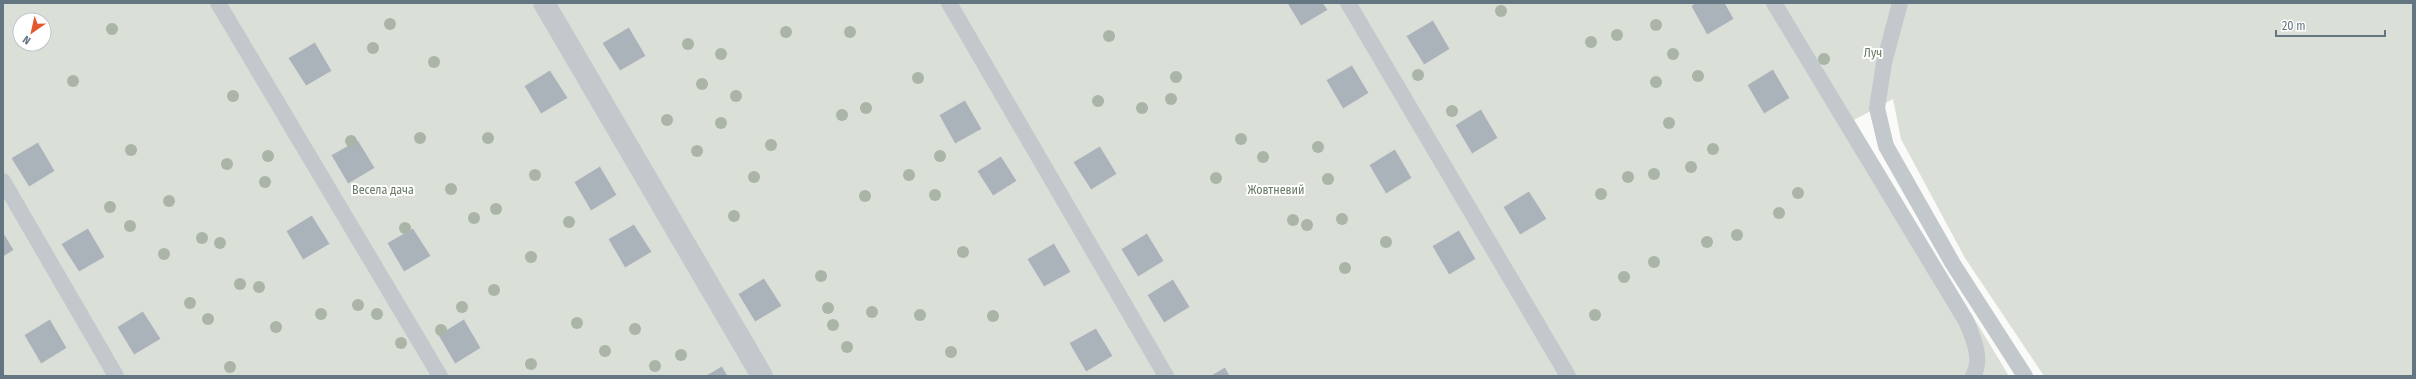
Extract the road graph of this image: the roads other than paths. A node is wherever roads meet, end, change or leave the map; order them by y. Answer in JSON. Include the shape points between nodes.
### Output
{"nodes":[{"id":1,"x":218,"y":3,"type":"edge"},
{"id":2,"x":544,"y":3,"type":"edge"},
{"id":3,"x":950,"y":3,"type":"edge"},
{"id":4,"x":1348,"y":3,"type":"edge"},
{"id":5,"x":1774,"y":3,"type":"edge"},
{"id":6,"x":1900,"y":3,"type":"edge"},
{"id":7,"x":3,"y":181,"type":"edge"},
{"id":8,"x":116,"y":376,"type":"edge"},
{"id":9,"x":440,"y":376,"type":"edge"},
{"id":10,"x":762,"y":376,"type":"edge"},
{"id":11,"x":1166,"y":376,"type":"edge"},
{"id":12,"x":1568,"y":376,"type":"edge"},
{"id":13,"x":1973,"y":376,"type":"edge"},
{"id":14,"x":2025,"y":376,"type":"edge"}],
"edges":[{"from":1,"to":9,"type":"lane"},
{"from":2,"to":10,"type":"street"},
{"from":3,"to":11,"type":"lane"},
{"from":4,"to":12,"type":"lane"},
{"from":5,"to":13,"type":"lane","via":[[1966,321],[1974,338],[1978,357]]},
{"from":6,"to":14,"type":"lane","via":[[1884,62],[1877,108],[1886,146],[1953,264]]},
{"from":7,"to":8,"type":"lane"}]}
